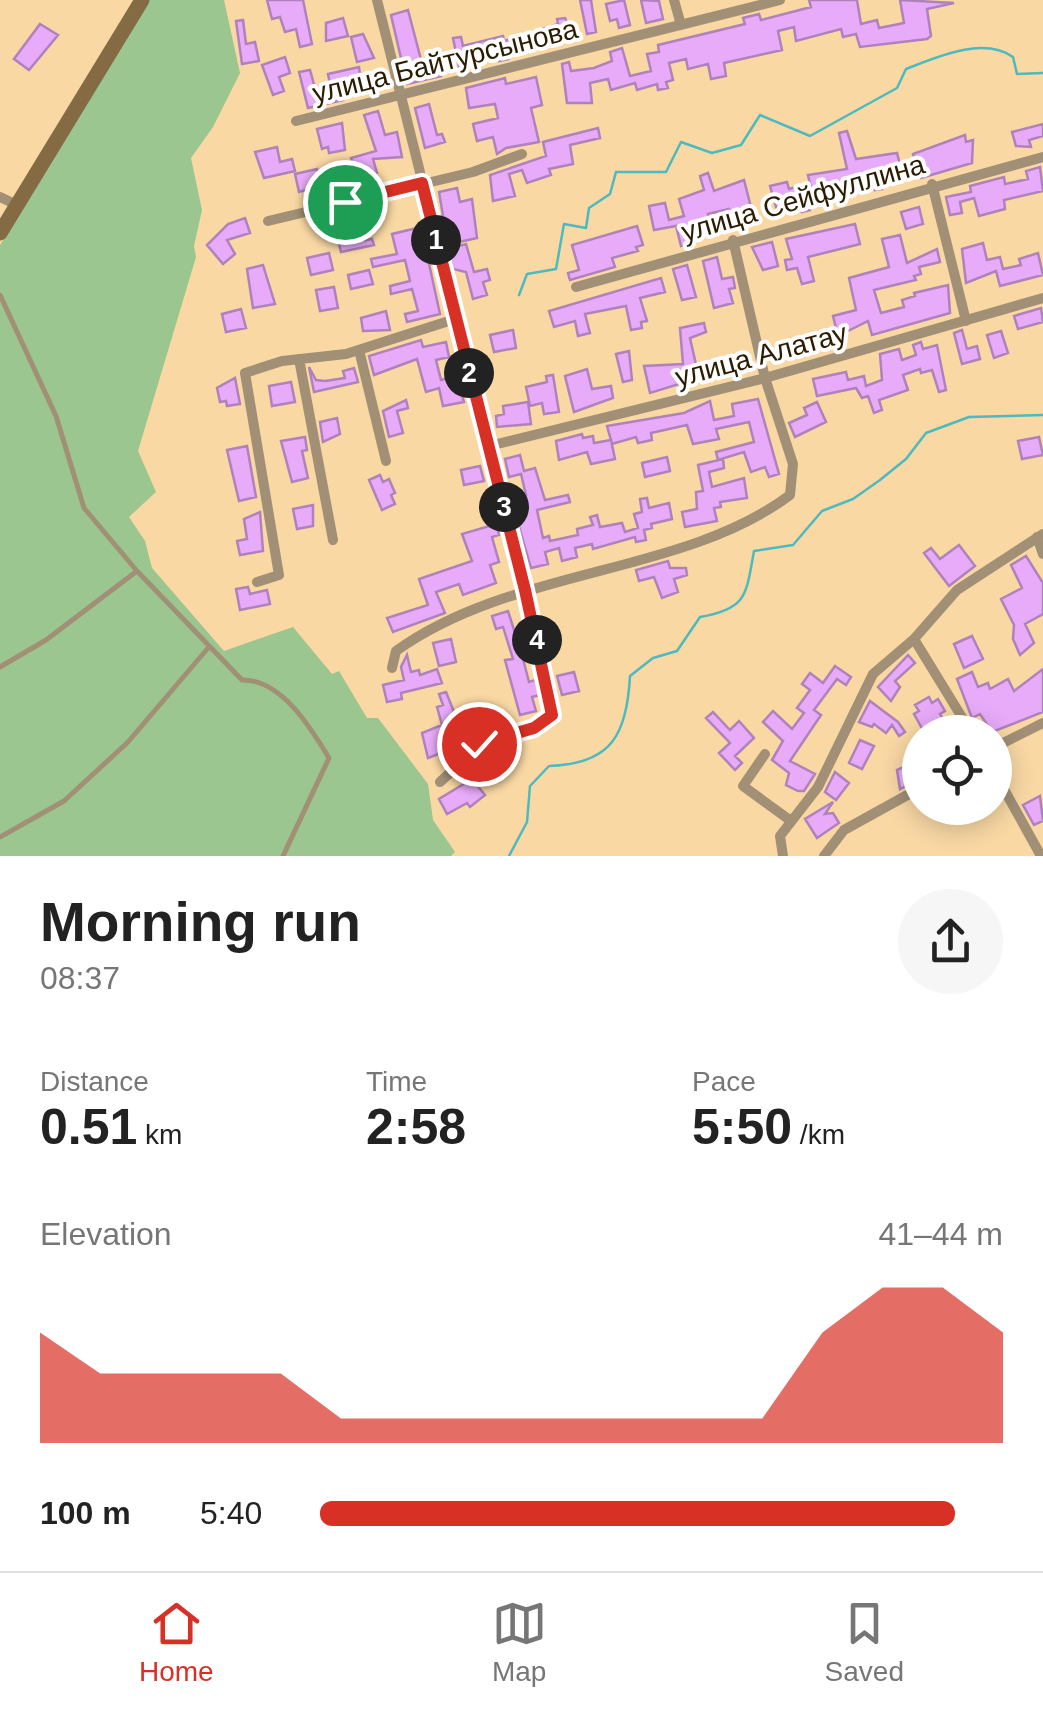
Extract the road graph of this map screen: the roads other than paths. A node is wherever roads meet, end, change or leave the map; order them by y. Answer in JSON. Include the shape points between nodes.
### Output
{"nodes":[{"id":1,"x":142,"y":0,"type":"edge"},
{"id":2,"x":377,"y":0,"type":"edge"},
{"id":3,"x":674,"y":0,"type":"edge"},
{"id":4,"x":780,"y":0,"type":"edge"},
{"id":5,"x":681,"y":25,"type":"junction"},
{"id":6,"x":399,"y":96,"type":"junction"},
{"id":7,"x":296,"y":121,"type":"dead end"},
{"id":8,"x":522,"y":154,"type":"dead end"},
{"id":9,"x":1043,"y":157,"type":"edge"},
{"id":10,"x":422,"y":183,"type":"junction"},
{"id":11,"x":932,"y":184,"type":"junction"},
{"id":12,"x":0,"y":197,"type":"edge"},
{"id":13,"x":17,"y":205,"type":"junction"},
{"id":14,"x":268,"y":221,"type":"dead end"},
{"id":15,"x":0,"y":233,"type":"edge"},
{"id":16,"x":734,"y":240,"type":"junction"},
{"id":17,"x":576,"y":287,"type":"dead end"},
{"id":18,"x":0,"y":295,"type":"edge"},
{"id":19,"x":1043,"y":298,"type":"edge"},
{"id":20,"x":455,"y":319,"type":"junction"},
{"id":21,"x":966,"y":321,"type":"junction"},
{"id":22,"x":359,"y":350,"type":"junction"},
{"id":23,"x":299,"y":359,"type":"junction"},
{"id":24,"x":765,"y":378,"type":"junction"},
{"id":25,"x":488,"y":446,"type":"junction"},
{"id":26,"x":386,"y":461,"type":"dead end"},
{"id":27,"x":1040,"y":536,"type":"edge"},
{"id":28,"x":332,"y":540,"type":"dead end"},
{"id":29,"x":1043,"y":554,"type":"edge"},
{"id":30,"x":137,"y":571,"type":"junction"},
{"id":31,"x":256,"y":582,"type":"dead end"},
{"id":32,"x":525,"y":590,"type":"junction"},
{"id":33,"x":914,"y":639,"type":"junction"},
{"id":34,"x":208,"y":648,"type":"junction"},
{"id":35,"x":0,"y":667,"type":"edge"},
{"id":36,"x":392,"y":668,"type":"dead end"},
{"id":37,"x":961,"y":715,"type":"edge"},
{"id":38,"x":1043,"y":723,"type":"edge"},
{"id":39,"x":1012,"y":738,"type":"edge"},
{"id":40,"x":765,"y":754,"type":"dead end"},
{"id":41,"x":440,"y":782,"type":"dead end"},
{"id":42,"x":902,"y":798,"type":"edge"},
{"id":43,"x":1012,"y":805,"type":"edge"},
{"id":44,"x":791,"y":821,"type":"junction"},
{"id":45,"x":0,"y":837,"type":"edge"},
{"id":46,"x":284,"y":856,"type":"edge"},
{"id":47,"x":783,"y":856,"type":"edge"},
{"id":48,"x":824,"y":856,"type":"edge"},
{"id":49,"x":1040,"y":856,"type":"edge"}],
"edges":[{"from":1,"to":13,"type":"street"},
{"from":2,"to":6,"type":"street"},
{"from":3,"to":5,"type":"street"},
{"from":4,"to":5,"type":"street","name":"улица Байтурсынова"},
{"from":5,"to":6,"type":"street","name":"улица Байтурсынова"},
{"from":6,"to":7,"type":"street","name":"улица Байтурсынова"},
{"from":6,"to":10,"type":"street"},
{"from":8,"to":10,"type":"street"},
{"from":9,"to":11,"type":"street","name":"улица Сейфуллина"},
{"from":10,"to":14,"type":"street"},
{"from":10,"to":20,"type":"street"},
{"from":11,"to":16,"type":"street","name":"улица Сейфуллина"},
{"from":11,"to":21,"type":"street"},
{"from":12,"to":13,"type":"street"},
{"from":13,"to":15,"type":"street"},
{"from":16,"to":17,"type":"street","name":"улица Сейфуллина"},
{"from":16,"to":24,"type":"street"},
{"from":18,"to":30,"type":"lane","via":[[56,416],[84,508]]},
{"from":19,"to":21,"type":"street","name":"улица Алатау"},
{"from":20,"to":22,"type":"street"},
{"from":20,"to":25,"type":"street"},
{"from":21,"to":24,"type":"street","name":"улица Алатау"},
{"from":22,"to":23,"type":"street"},
{"from":22,"to":26,"type":"street"},
{"from":23,"to":28,"type":"street"},
{"from":23,"to":31,"type":"street","via":[[245,373],[279,574]]},
{"from":24,"to":25,"type":"street","name":"улица Алатау"},
{"from":24,"to":32,"type":"street","via":[[786,438],[790,495],[728,532]]},
{"from":25,"to":32,"type":"street"},
{"from":27,"to":29,"type":"street"},
{"from":27,"to":33,"type":"street","via":[[957,590]]},
{"from":30,"to":34,"type":"lane"},
{"from":30,"to":35,"type":"lane"},
{"from":32,"to":36,"type":"street","via":[[404,645]]},
{"from":32,"to":41,"type":"street","via":[[552,715],[534,728],[487,739]]},
{"from":33,"to":37,"type":"street"},
{"from":33,"to":44,"type":"street","via":[[872,674],[818,787]]},
{"from":34,"to":45,"type":"lane","via":[[128,742],[64,802]]},
{"from":34,"to":46,"type":"lane","via":[[242,680],[256,680],[282,697],[329,758]]},
{"from":38,"to":39,"type":"street"},
{"from":40,"to":44,"type":"street","via":[[743,786]]},
{"from":42,"to":48,"type":"street","via":[[844,830]]},
{"from":43,"to":49,"type":"street"},
{"from":44,"to":47,"type":"street","via":[[780,836]]}]}
